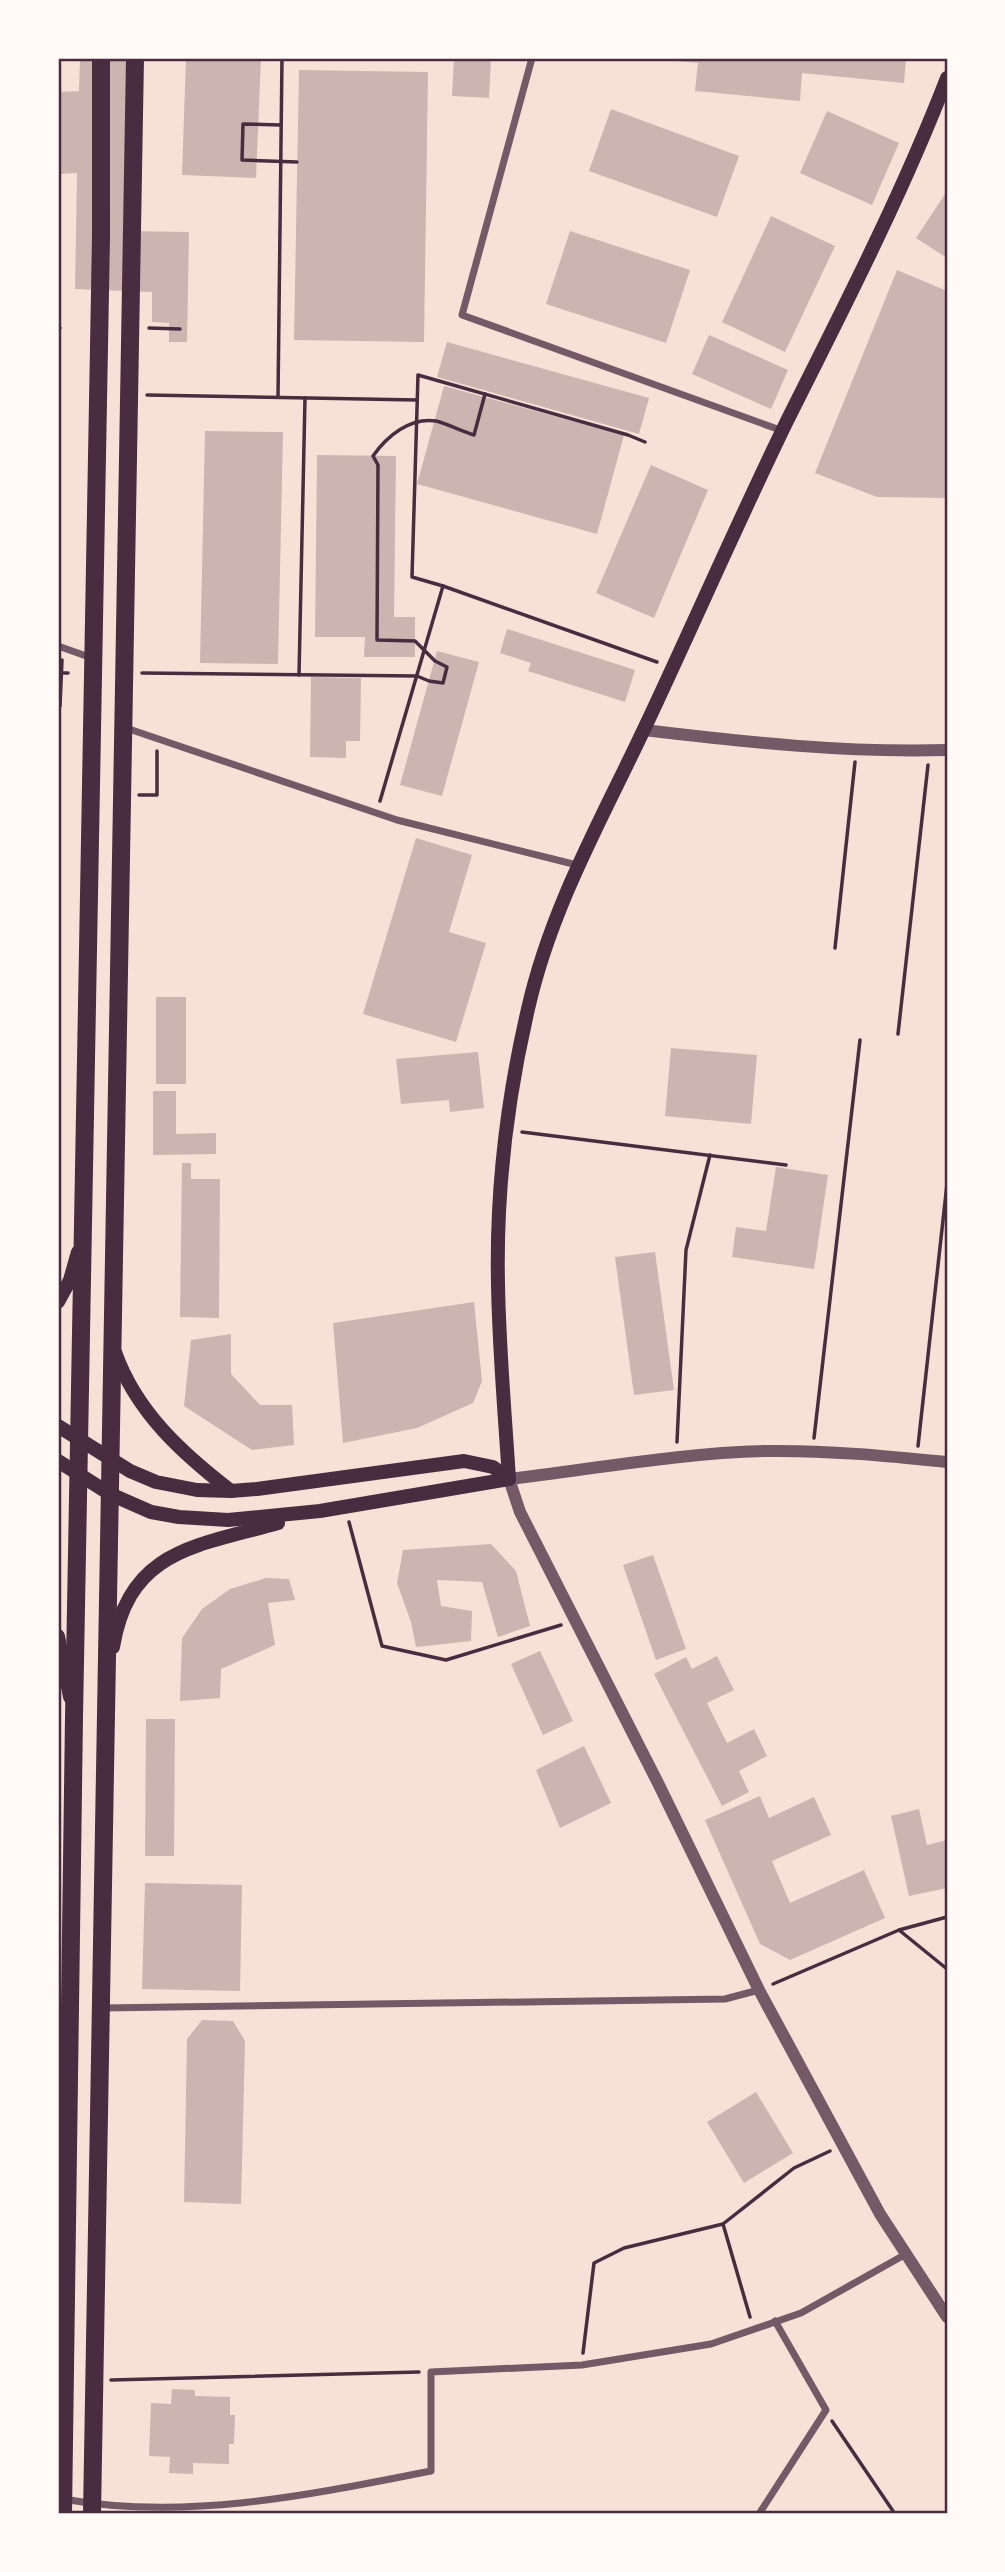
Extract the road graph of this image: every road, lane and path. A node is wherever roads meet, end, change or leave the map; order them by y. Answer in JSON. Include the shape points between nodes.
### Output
{"nodes":[{"id":1,"x":101,"y":58,"type":"edge"},
{"id":2,"x":135,"y":58,"type":"edge"},
{"id":3,"x":282,"y":58,"type":"edge"},
{"id":4,"x":533,"y":58,"type":"edge"},
{"id":5,"x":947,"y":78,"type":"edge"},
{"id":6,"x":281,"y":125,"type":"junction"},
{"id":7,"x":297,"y":162,"type":"dead end"},
{"id":8,"x":149,"y":328,"type":"dead end"},
{"id":9,"x":180,"y":329,"type":"dead end"},
{"id":10,"x":485,"y":394,"type":"junction"},
{"id":11,"x":147,"y":395,"type":"dead end"},
{"id":12,"x":278,"y":397,"type":"junction"},
{"id":13,"x":305,"y":398,"type":"junction"},
{"id":14,"x":417,"y":400,"type":"junction"},
{"id":15,"x":783,"y":430,"type":"junction"},
{"id":16,"x":645,"y":442,"type":"dead end"},
{"id":17,"x":443,"y":586,"type":"junction"},
{"id":18,"x":58,"y":646,"type":"edge"},
{"id":19,"x":93,"y":658,"type":"junction"},
{"id":20,"x":62,"y":663,"type":"dead end"},
{"id":21,"x":672,"y":669,"type":"junction"},
{"id":22,"x":58,"y":673,"type":"edge"},
{"id":23,"x":68,"y":673,"type":"dead end"},
{"id":24,"x":140,"y":673,"type":"dead end"},
{"id":25,"x":299,"y":675,"type":"junction"},
{"id":26,"x":417,"y":676,"type":"junction"},
{"id":27,"x":60,"y":706,"type":"dead end"},
{"id":28,"x":124,"y":728,"type":"junction"},
{"id":29,"x":644,"y":730,"type":"junction"},
{"id":30,"x":157,"y":749,"type":"dead end"},
{"id":31,"x":930,"y":750,"type":"junction"},
{"id":32,"x":947,"y":750,"type":"edge"},
{"id":33,"x":856,"y":751,"type":"junction"},
{"id":34,"x":138,"y":795,"type":"dead end"},
{"id":35,"x":376,"y":813,"type":"junction"},
{"id":36,"x":577,"y":865,"type":"junction"},
{"id":37,"x":835,"y":948,"type":"dead end"},
{"id":38,"x":898,"y":1034,"type":"dead end"},
{"id":39,"x":860,"y":1040,"type":"dead end"},
{"id":40,"x":506,"y":1130,"type":"junction"},
{"id":41,"x":710,"y":1156,"type":"junction"},
{"id":42,"x":786,"y":1165,"type":"dead end"},
{"id":43,"x":947,"y":1184,"type":"edge"},
{"id":44,"x":84,"y":1226,"type":"junction"},
{"id":45,"x":58,"y":1303,"type":"edge"},
{"id":46,"x":111,"y":1342,"type":"junction"},
{"id":47,"x":58,"y":1426,"type":"edge"},
{"id":48,"x":80,"y":1440,"type":"junction"},
{"id":49,"x":813,"y":1451,"type":"junction"},
{"id":50,"x":110,"y":1457,"type":"junction"},
{"id":51,"x":677,"y":1458,"type":"junction"},
{"id":52,"x":917,"y":1459,"type":"junction"},
{"id":53,"x":58,"y":1461,"type":"edge"},
{"id":54,"x":947,"y":1462,"type":"edge"},
{"id":55,"x":79,"y":1475,"type":"junction"},
{"id":56,"x":509,"y":1479,"type":"junction"},
{"id":57,"x":232,"y":1492,"type":"junction"},
{"id":58,"x":110,"y":1494,"type":"junction"},
{"id":59,"x":345,"y":1506,"type":"junction"},
{"id":60,"x":320,"y":1511,"type":"junction"},
{"id":61,"x":577,"y":1620,"type":"junction"},
{"id":62,"x":58,"y":1636,"type":"edge"},
{"id":63,"x":108,"y":1693,"type":"junction"},
{"id":64,"x":74,"y":1717,"type":"junction"},
{"id":65,"x":947,"y":1917,"type":"edge"},
{"id":66,"x":900,"y":1930,"type":"junction"},
{"id":67,"x":947,"y":1969,"type":"edge"},
{"id":68,"x":759,"y":1990,"type":"junction"},
{"id":69,"x":103,"y":2008,"type":"junction"},
{"id":70,"x":843,"y":2145,"type":"junction"},
{"id":71,"x":723,"y":2224,"type":"junction"},
{"id":72,"x":906,"y":2254,"type":"junction"},
{"id":73,"x":947,"y":2317,"type":"edge"},
{"id":74,"x":775,"y":2322,"type":"junction"},
{"id":75,"x":754,"y":2329,"type":"junction"},
{"id":76,"x":582,"y":2365,"type":"junction"},
{"id":77,"x":431,"y":2372,"type":"junction"},
{"id":78,"x":95,"y":2380,"type":"junction"},
{"id":79,"x":826,"y":2410,"type":"junction"},
{"id":80,"x":62,"y":2504,"type":"edge"},
{"id":81,"x":92,"y":2510,"type":"edge"},
{"id":82,"x":758,"y":2514,"type":"edge"},
{"id":83,"x":895,"y":2514,"type":"edge"}],
"edges":[{"from":1,"to":19,"type":"main road"},
{"from":2,"to":28,"type":"main road"},
{"from":3,"to":6,"type":"path"},
{"from":4,"to":15,"type":"street","via":[[462,315]]},
{"from":5,"to":15,"type":"main road","via":[[893,206]]},
{"from":6,"to":7,"type":"path","via":[[243,124],[242,160]]},
{"from":6,"to":12,"type":"path"},
{"from":8,"to":9,"type":"path"},
{"from":10,"to":14,"type":"path","via":[[418,375]]},
{"from":10,"to":16,"type":"path"},
{"from":10,"to":26,"type":"path","via":[[474,435],[434,421],[416,422],[394,433],[373,456],[378,465],[377,640],[415,641],[447,667],[443,683]]},
{"from":11,"to":12,"type":"path"},
{"from":12,"to":13,"type":"path"},
{"from":13,"to":14,"type":"path"},
{"from":13,"to":25,"type":"path"},
{"from":14,"to":17,"type":"path","via":[[412,577]]},
{"from":15,"to":21,"type":"main road"},
{"from":17,"to":21,"type":"path"},
{"from":17,"to":26,"type":"path"},
{"from":18,"to":19,"type":"street"},
{"from":19,"to":44,"type":"main road"},
{"from":20,"to":27,"type":"path"},
{"from":21,"to":29,"type":"main road"},
{"from":22,"to":23,"type":"path"},
{"from":24,"to":25,"type":"path"},
{"from":25,"to":26,"type":"path"},
{"from":26,"to":35,"type":"path"},
{"from":28,"to":35,"type":"street"},
{"from":28,"to":46,"type":"main road"},
{"from":29,"to":33,"type":"street"},
{"from":29,"to":36,"type":"main road"},
{"from":30,"to":34,"type":"path","via":[[157,795]]},
{"from":31,"to":32,"type":"street"},
{"from":31,"to":33,"type":"street"},
{"from":31,"to":38,"type":"path"},
{"from":33,"to":37,"type":"path"},
{"from":35,"to":36,"type":"street"},
{"from":36,"to":40,"type":"main road","via":[[538,971]]},
{"from":39,"to":49,"type":"path"},
{"from":40,"to":41,"type":"path"},
{"from":40,"to":56,"type":"main road","via":[[498,1283]]},
{"from":41,"to":42,"type":"path"},
{"from":41,"to":51,"type":"path","via":[[686,1250]]},
{"from":43,"to":52,"type":"path"},
{"from":44,"to":45,"type":"main road","via":[[71,1280]]},
{"from":44,"to":48,"type":"main road"},
{"from":46,"to":50,"type":"main road"},
{"from":46,"to":57,"type":"main road","via":[[128,1384],[152,1416],[182,1451]]},
{"from":47,"to":48,"type":"main road"},
{"from":48,"to":50,"type":"main road"},
{"from":48,"to":55,"type":"main road"},
{"from":49,"to":51,"type":"street"},
{"from":49,"to":52,"type":"street"},
{"from":50,"to":57,"type":"main road","via":[[156,1482]]},
{"from":50,"to":58,"type":"main road"},
{"from":51,"to":56,"type":"street"},
{"from":52,"to":54,"type":"street"},
{"from":53,"to":55,"type":"main road"},
{"from":55,"to":58,"type":"main road"},
{"from":55,"to":64,"type":"main road"},
{"from":56,"to":57,"type":"main road","via":[[493,1468],[464,1461]]},
{"from":56,"to":59,"type":"main road"},
{"from":56,"to":61,"type":"street","via":[[520,1512]]},
{"from":58,"to":60,"type":"main road","via":[[151,1512],[200,1518],[265,1518]]},
{"from":58,"to":63,"type":"main road"},
{"from":59,"to":60,"type":"main road"},
{"from":59,"to":61,"type":"path","via":[[382,1646],[446,1660]]},
{"from":60,"to":63,"type":"main road","via":[[193,1546],[152,1568],[123,1606]]},
{"from":61,"to":68,"type":"street"},
{"from":62,"to":64,"type":"main road"},
{"from":63,"to":69,"type":"main road"},
{"from":64,"to":80,"type":"main road"},
{"from":65,"to":66,"type":"path"},
{"from":66,"to":67,"type":"path"},
{"from":66,"to":68,"type":"path"},
{"from":68,"to":69,"type":"street","via":[[725,1999]]},
{"from":68,"to":70,"type":"street"},
{"from":69,"to":78,"type":"main road"},
{"from":70,"to":71,"type":"path","via":[[794,2168]]},
{"from":70,"to":72,"type":"street"},
{"from":71,"to":75,"type":"path"},
{"from":71,"to":76,"type":"path","via":[[624,2248],[594,2263]]},
{"from":72,"to":73,"type":"street"},
{"from":72,"to":74,"type":"street"},
{"from":74,"to":75,"type":"street"},
{"from":74,"to":79,"type":"street"},
{"from":75,"to":76,"type":"street","via":[[711,2344]]},
{"from":76,"to":77,"type":"street"},
{"from":77,"to":78,"type":"path"},
{"from":77,"to":81,"type":"street","via":[[430,2472],[319,2493],[189,2508]]},
{"from":78,"to":81,"type":"main road"},
{"from":79,"to":82,"type":"street"},
{"from":79,"to":83,"type":"path"},
{"from":80,"to":81,"type":"street"}]}
